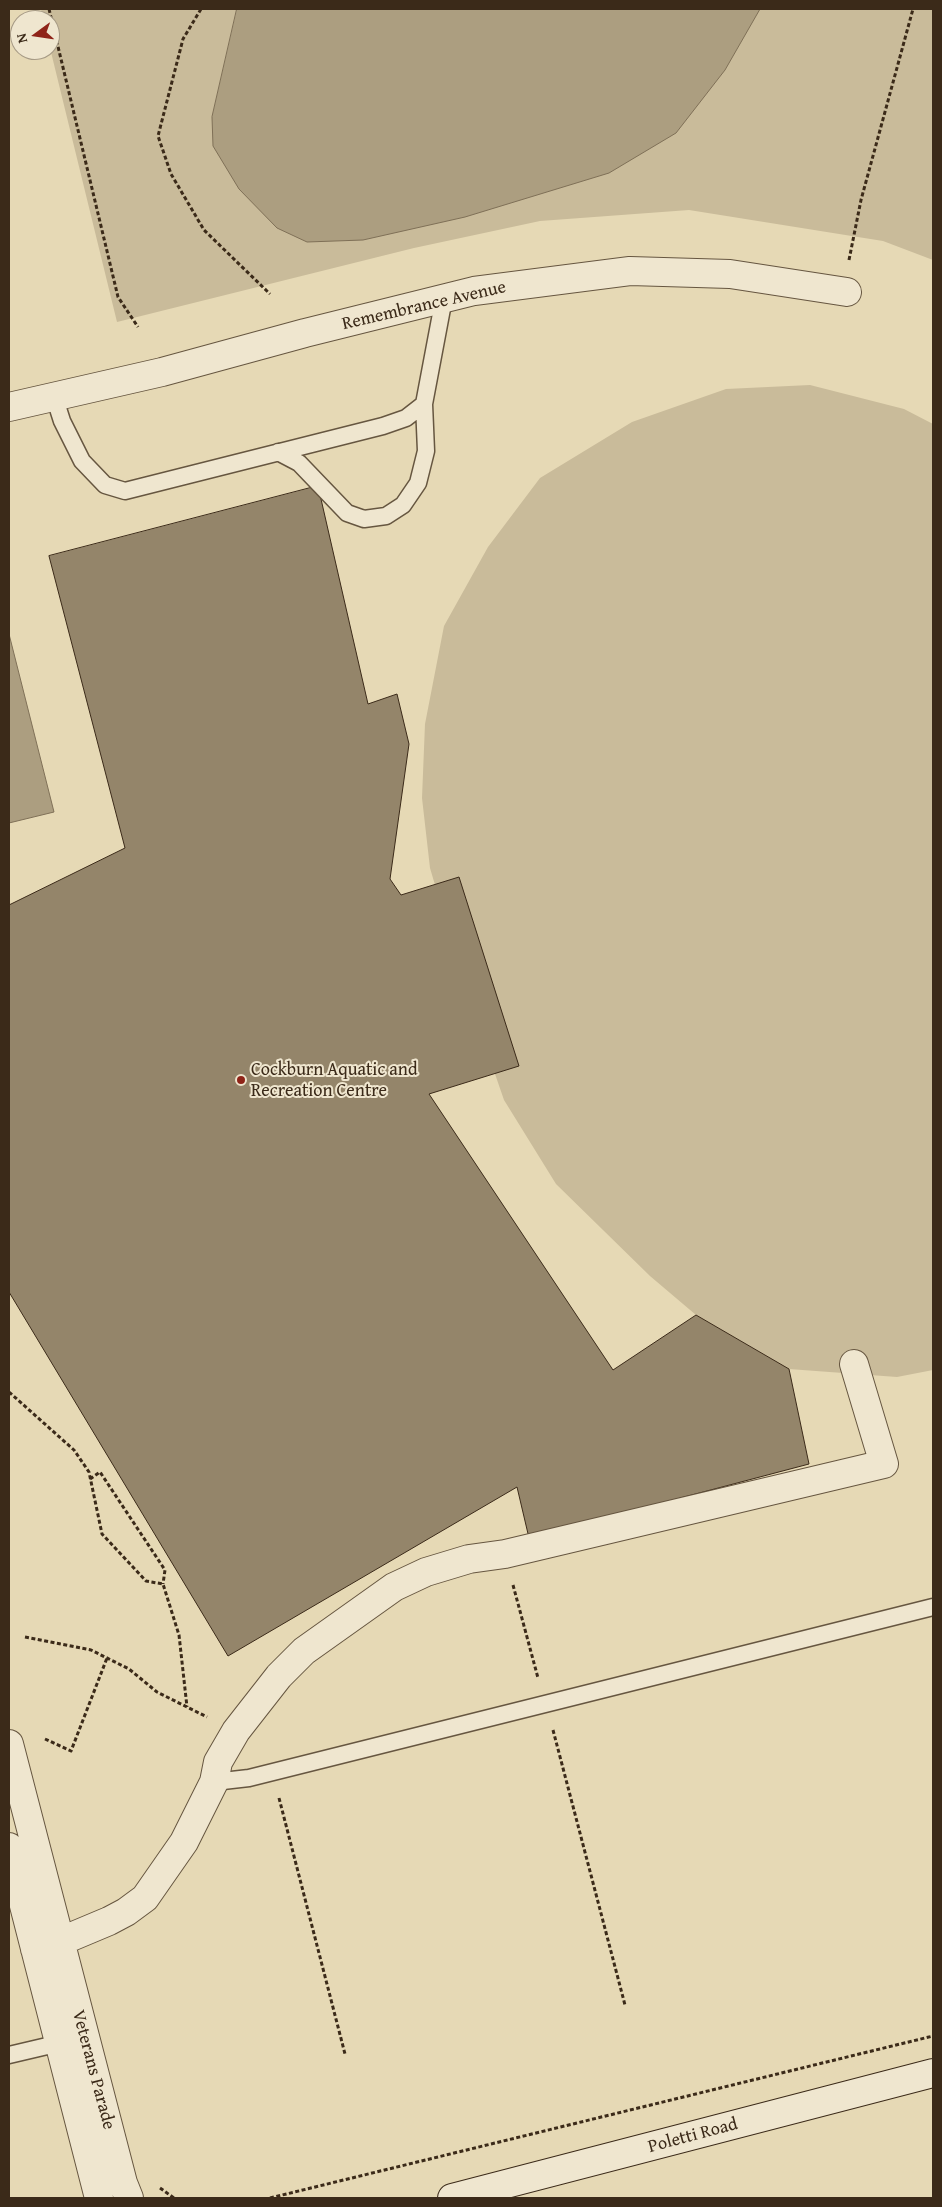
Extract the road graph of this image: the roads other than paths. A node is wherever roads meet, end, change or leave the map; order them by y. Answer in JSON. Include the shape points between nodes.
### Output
{"nodes":[{"id":1,"x":846,"y":292,"type":"road end"},
{"id":2,"x":444,"y":298,"type":"junction"},
{"id":3,"x":54,"y":396,"type":"junction"},
{"id":4,"x":424,"y":404,"type":"junction"},
{"id":5,"x":9,"y":407,"type":"edge"},
{"id":6,"x":278,"y":452,"type":"junction"},
{"id":7,"x":854,"y":1364,"type":"dead end"},
{"id":8,"x":933,"y":1607,"type":"edge"},
{"id":9,"x":9,"y":1744,"type":"edge"},
{"id":10,"x":214,"y":1782,"type":"junction"},
{"id":11,"x":9,"y":1847,"type":"edge"},
{"id":12,"x":47,"y":1945,"type":"junction"},
{"id":13,"x":60,"y":2043,"type":"junction"},
{"id":14,"x":9,"y":2055,"type":"edge"},
{"id":15,"x":933,"y":2073,"type":"edge"},
{"id":16,"x":99,"y":2198,"type":"edge"},
{"id":17,"x":129,"y":2198,"type":"edge"},
{"id":18,"x":452,"y":2198,"type":"edge"}],
"edges":[{"from":1,"to":2,"type":"street","name":"Remembrance Avenue","via":[[730,274],[630,271],[474,291]]},
{"from":2,"to":3,"type":"street","name":"Remembrance Avenue","via":[[162,372]]},
{"from":2,"to":4,"type":"lane"},
{"from":3,"to":5,"type":"street","name":"Remembrance Avenue"},
{"from":3,"to":6,"type":"lane","via":[[62,421],[82,461],[105,485],[125,490]]},
{"from":4,"to":6,"type":"lane","via":[[406,418],[384,426]]},
{"from":4,"to":6,"type":"lane","via":[[426,451],[418,484],[403,505],[386,516],[364,519],[347,513],[299,463]]},
{"from":7,"to":10,"type":"street","via":[[884,1464],[426,1572],[394,1588],[304,1651],[279,1676],[236,1731],[218,1762]]},
{"from":8,"to":10,"type":"lane","via":[[272,1772]]},
{"from":9,"to":12,"type":"street","name":"Veterans Parade"},
{"from":10,"to":12,"type":"street","via":[[184,1842],[144,1898],[110,1921]]},
{"from":11,"to":12,"type":"street","name":"Veterans Parade"},
{"from":12,"to":13,"type":"street","name":"Veterans Parade"},
{"from":12,"to":17,"type":"street","name":"Veterans Parade"},
{"from":13,"to":14,"type":"lane"},
{"from":13,"to":16,"type":"street","name":"Veterans Parade"},
{"from":15,"to":18,"type":"street","name":"Poletti Road"}]}
